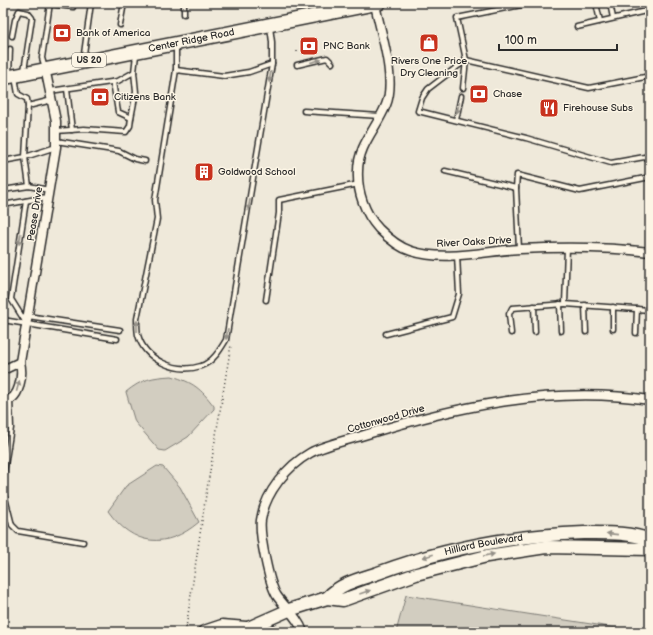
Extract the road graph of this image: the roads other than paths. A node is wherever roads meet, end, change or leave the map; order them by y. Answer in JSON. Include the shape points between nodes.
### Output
{"nodes":[{"id":1,"x":50,"y":3,"type":"edge"},
{"id":2,"x":91,"y":3,"type":"edge"},
{"id":3,"x":124,"y":3,"type":"edge"},
{"id":4,"x":184,"y":3,"type":"edge"},
{"id":5,"x":376,"y":3,"type":"edge"},
{"id":6,"x":531,"y":3,"type":"edge"},
{"id":7,"x":596,"y":3,"type":"edge"},
{"id":8,"x":610,"y":3,"type":"edge"},
{"id":9,"x":73,"y":7,"type":"dead end"},
{"id":10,"x":650,"y":10,"type":"edge"},
{"id":11,"x":184,"y":14,"type":"dead end"},
{"id":12,"x":613,"y":18,"type":"junction"},
{"id":13,"x":600,"y":21,"type":"junction"},
{"id":14,"x":269,"y":24,"type":"junction"},
{"id":15,"x":120,"y":25,"type":"dead end"},
{"id":16,"x":577,"y":27,"type":"dead end"},
{"id":17,"x":12,"y":36,"type":"dead end"},
{"id":18,"x":176,"y":43,"type":"junction"},
{"id":19,"x":10,"y":49,"type":"dead end"},
{"id":20,"x":136,"y":51,"type":"junction"},
{"id":21,"x":466,"y":60,"type":"junction"},
{"id":22,"x":83,"y":61,"type":"junction"},
{"id":23,"x":332,"y":63,"type":"dead end"},
{"id":24,"x":272,"y":64,"type":"junction"},
{"id":25,"x":298,"y":65,"type":"dead end"},
{"id":26,"x":45,"y":68,"type":"junction"},
{"id":27,"x":176,"y":70,"type":"junction"},
{"id":28,"x":134,"y":72,"type":"junction"},
{"id":29,"x":13,"y":76,"type":"edge"},
{"id":30,"x":650,"y":76,"type":"edge"},
{"id":31,"x":113,"y":82,"type":"junction"},
{"id":32,"x":463,"y":88,"type":"dead end"},
{"id":33,"x":67,"y":89,"type":"junction"},
{"id":34,"x":50,"y":91,"type":"junction"},
{"id":35,"x":462,"y":96,"type":"dead end"},
{"id":36,"x":52,"y":100,"type":"junction"},
{"id":37,"x":28,"y":106,"type":"junction"},
{"id":38,"x":304,"y":111,"type":"dead end"},
{"id":39,"x":380,"y":116,"type":"junction"},
{"id":40,"x":131,"y":118,"type":"junction"},
{"id":41,"x":456,"y":120,"type":"junction"},
{"id":42,"x":72,"y":130,"type":"junction"},
{"id":43,"x":56,"y":131,"type":"junction"},
{"id":44,"x":56,"y":144,"type":"junction"},
{"id":45,"x":650,"y":156,"type":"edge"},
{"id":46,"x":25,"y":157,"type":"junction"},
{"id":47,"x":145,"y":161,"type":"dead end"},
{"id":48,"x":3,"y":162,"type":"edge"},
{"id":49,"x":445,"y":170,"type":"dead end"},
{"id":50,"x":650,"y":177,"type":"edge"},
{"id":51,"x":359,"y":184,"type":"junction"},
{"id":52,"x":29,"y":186,"type":"junction"},
{"id":53,"x":516,"y":188,"type":"junction"},
{"id":54,"x":3,"y":190,"type":"edge"},
{"id":55,"x":48,"y":193,"type":"junction"},
{"id":56,"x":26,"y":201,"type":"junction"},
{"id":57,"x":3,"y":205,"type":"edge"},
{"id":58,"x":568,"y":248,"type":"junction"},
{"id":59,"x":520,"y":249,"type":"junction"},
{"id":60,"x":650,"y":252,"type":"edge"},
{"id":61,"x":457,"y":255,"type":"junction"},
{"id":62,"x":266,"y":300,"type":"dead end"},
{"id":63,"x":560,"y":304,"type":"junction"},
{"id":64,"x":565,"y":304,"type":"junction"},
{"id":65,"x":585,"y":305,"type":"junction"},
{"id":66,"x":534,"y":306,"type":"junction"},
{"id":67,"x":613,"y":307,"type":"junction"},
{"id":68,"x":638,"y":309,"type":"junction"},
{"id":69,"x":650,"y":310,"type":"edge"},
{"id":70,"x":3,"y":320,"type":"edge"},
{"id":71,"x":27,"y":320,"type":"junction"},
{"id":72,"x":613,"y":329,"type":"dead end"},
{"id":73,"x":120,"y":330,"type":"dead end"},
{"id":74,"x":561,"y":331,"type":"dead end"},
{"id":75,"x":535,"y":332,"type":"dead end"},
{"id":76,"x":586,"y":332,"type":"dead end"},
{"id":77,"x":511,"y":333,"type":"dead end"},
{"id":78,"x":636,"y":333,"type":"dead end"},
{"id":79,"x":386,"y":334,"type":"dead end"},
{"id":80,"x":117,"y":339,"type":"dead end"},
{"id":81,"x":20,"y":362,"type":"junction"},
{"id":82,"x":3,"y":370,"type":"edge"},
{"id":83,"x":7,"y":400,"type":"edge"},
{"id":84,"x":650,"y":400,"type":"edge"},
{"id":85,"x":3,"y":478,"type":"edge"},
{"id":86,"x":3,"y":490,"type":"edge"},
{"id":87,"x":650,"y":540,"type":"edge"},
{"id":88,"x":82,"y":542,"type":"dead end"},
{"id":89,"x":650,"y":549,"type":"edge"},
{"id":90,"x":327,"y":598,"type":"junction"},
{"id":91,"x":289,"y":610,"type":"junction"},
{"id":92,"x":242,"y":630,"type":"edge"},
{"id":93,"x":204,"y":632,"type":"edge"},
{"id":94,"x":303,"y":632,"type":"edge"}],
"edges":[{"from":1,"to":9,"type":"lane"},
{"from":1,"to":26,"type":"lane","via":[[42,58]]},
{"from":2,"to":22,"type":"lane"},
{"from":3,"to":15,"type":"lane"},
{"from":4,"to":11,"type":"lane"},
{"from":5,"to":14,"type":"main road","name":"Center Ridge Road","number":"US 20"},
{"from":5,"to":39,"type":"street","name":"River Oaks Drive","via":[[388,64],[390,90],[387,104]]},
{"from":6,"to":21,"type":"lane","via":[[457,18]]},
{"from":7,"to":13,"type":"lane"},
{"from":8,"to":12,"type":"lane"},
{"from":10,"to":12,"type":"lane"},
{"from":12,"to":13,"type":"lane"},
{"from":13,"to":16,"type":"lane"},
{"from":14,"to":18,"type":"main road","name":"Center Ridge Road","number":"US 20"},
{"from":14,"to":24,"type":"lane"},
{"from":17,"to":29,"type":"lane","via":[[19,11],[28,13],[32,18],[27,52]]},
{"from":18,"to":20,"type":"main road","name":"Center Ridge Road","number":"US 20"},
{"from":18,"to":27,"type":"lane"},
{"from":19,"to":29,"type":"lane"},
{"from":20,"to":22,"type":"main road","name":"Center Ridge Road","number":"US 20"},
{"from":20,"to":28,"type":"lane"},
{"from":21,"to":30,"type":"lane","via":[[589,88]]},
{"from":21,"to":32,"type":"lane"},
{"from":21,"to":41,"type":"lane","via":[[428,88],[418,111]]},
{"from":22,"to":26,"type":"main road","name":"Center Ridge Road","number":"US 20"},
{"from":25,"to":23,"type":"lane","one_way":true,"via":[[326,58]]},
{"from":24,"to":27,"type":"lane","via":[[249,72],[224,76]]},
{"from":24,"to":27,"type":"lane","one_way":true,"via":[[226,340],[220,352],[211,360],[201,366],[190,368],[164,364],[154,358],[142,344],[137,319],[157,219],[155,200]]},
{"from":26,"to":29,"type":"main road","name":"Center Ridge Road","number":"US 20"},
{"from":26,"to":34,"type":"street","name":"Pease Drive"},
{"from":28,"to":31,"type":"lane"},
{"from":28,"to":40,"type":"lane","via":[[136,92]]},
{"from":29,"to":37,"type":"lane","via":[[18,94],[28,99]]},
{"from":31,"to":33,"type":"lane"},
{"from":31,"to":40,"type":"lane","via":[[118,112]]},
{"from":33,"to":34,"type":"lane"},
{"from":33,"to":42,"type":"lane"},
{"from":34,"to":36,"type":"street","name":"Pease Drive"},
{"from":35,"to":41,"type":"lane","one_way":true},
{"from":36,"to":37,"type":"lane"},
{"from":36,"to":43,"type":"street","name":"Pease Drive"},
{"from":37,"to":46,"type":"lane"},
{"from":38,"to":39,"type":"lane"},
{"from":39,"to":51,"type":"street","name":"River Oaks Drive","via":[[360,152]]},
{"from":40,"to":42,"type":"lane","via":[[126,132]]},
{"from":41,"to":45,"type":"lane","via":[[611,163]]},
{"from":42,"to":43,"type":"lane"},
{"from":43,"to":44,"type":"street","name":"Pease Drive"},
{"from":44,"to":46,"type":"lane"},
{"from":44,"to":47,"type":"lane","via":[[119,151]]},
{"from":44,"to":55,"type":"street","name":"Pease Drive"},
{"from":46,"to":48,"type":"lane"},
{"from":46,"to":52,"type":"lane"},
{"from":49,"to":53,"type":"lane"},
{"from":50,"to":53,"type":"lane","via":[[580,191],[517,175]]},
{"from":51,"to":61,"type":"street","name":"River Oaks Drive","via":[[370,220],[390,240],[411,252],[440,256]]},
{"from":51,"to":62,"type":"lane","via":[[279,200],[280,213]]},
{"from":52,"to":54,"type":"lane"},
{"from":52,"to":55,"type":"lane"},
{"from":53,"to":59,"type":"lane"},
{"from":55,"to":56,"type":"lane"},
{"from":55,"to":71,"type":"street","name":"Pease Drive"},
{"from":56,"to":57,"type":"lane"},
{"from":56,"to":71,"type":"lane","one_way":true,"via":[[11,299]]},
{"from":58,"to":59,"type":"street","name":"River Oaks Drive"},
{"from":58,"to":60,"type":"street","name":"River Oaks Drive"},
{"from":58,"to":64,"type":"lane"},
{"from":59,"to":61,"type":"street","name":"River Oaks Drive"},
{"from":61,"to":79,"type":"lane","via":[[459,294],[452,317]]},
{"from":63,"to":64,"type":"lane"},
{"from":63,"to":66,"type":"lane"},
{"from":63,"to":74,"type":"lane"},
{"from":64,"to":65,"type":"lane"},
{"from":65,"to":67,"type":"lane"},
{"from":65,"to":76,"type":"lane"},
{"from":66,"to":75,"type":"lane"},
{"from":66,"to":77,"type":"lane","via":[[510,310]]},
{"from":67,"to":68,"type":"lane"},
{"from":67,"to":72,"type":"lane"},
{"from":68,"to":69,"type":"lane"},
{"from":68,"to":78,"type":"lane"},
{"from":70,"to":71,"type":"lane"},
{"from":71,"to":73,"type":"lane"},
{"from":71,"to":80,"type":"lane"},
{"from":71,"to":81,"type":"street","name":"Pease Drive"},
{"from":81,"to":82,"type":"street"},
{"from":83,"to":81,"type":"street","name":"Pease Drive","one_way":true,"via":[[19,389]]},
{"from":83,"to":85,"type":"lane","via":[[11,428]]},
{"from":84,"to":91,"type":"street","name":"Cottonwood Drive","via":[[566,394],[492,404],[412,420],[310,452],[286,472],[272,491],[260,529],[263,552],[276,594]]},
{"from":86,"to":88,"type":"lane","via":[[12,525],[18,531]]},
{"from":87,"to":90,"type":"main road","name":"Hilliard Boulevard","one_way":true,"via":[[604,533],[548,534],[498,540],[447,551],[390,568],[336,588]]},
{"from":90,"to":89,"type":"main road","name":"Hilliard Boulevard","one_way":true,"via":[[343,600],[450,564],[513,551],[575,546]]},
{"from":90,"to":91,"type":"main road","name":"Hilliard Boulevard"},
{"from":91,"to":92,"type":"main road","name":"Hilliard Boulevard"},
{"from":91,"to":94,"type":"street","name":"Cottonwood Drive","via":[[299,621]]},
{"from":92,"to":93,"type":"main road","name":"Hilliard Boulevard","via":[[222,626]]}]}
